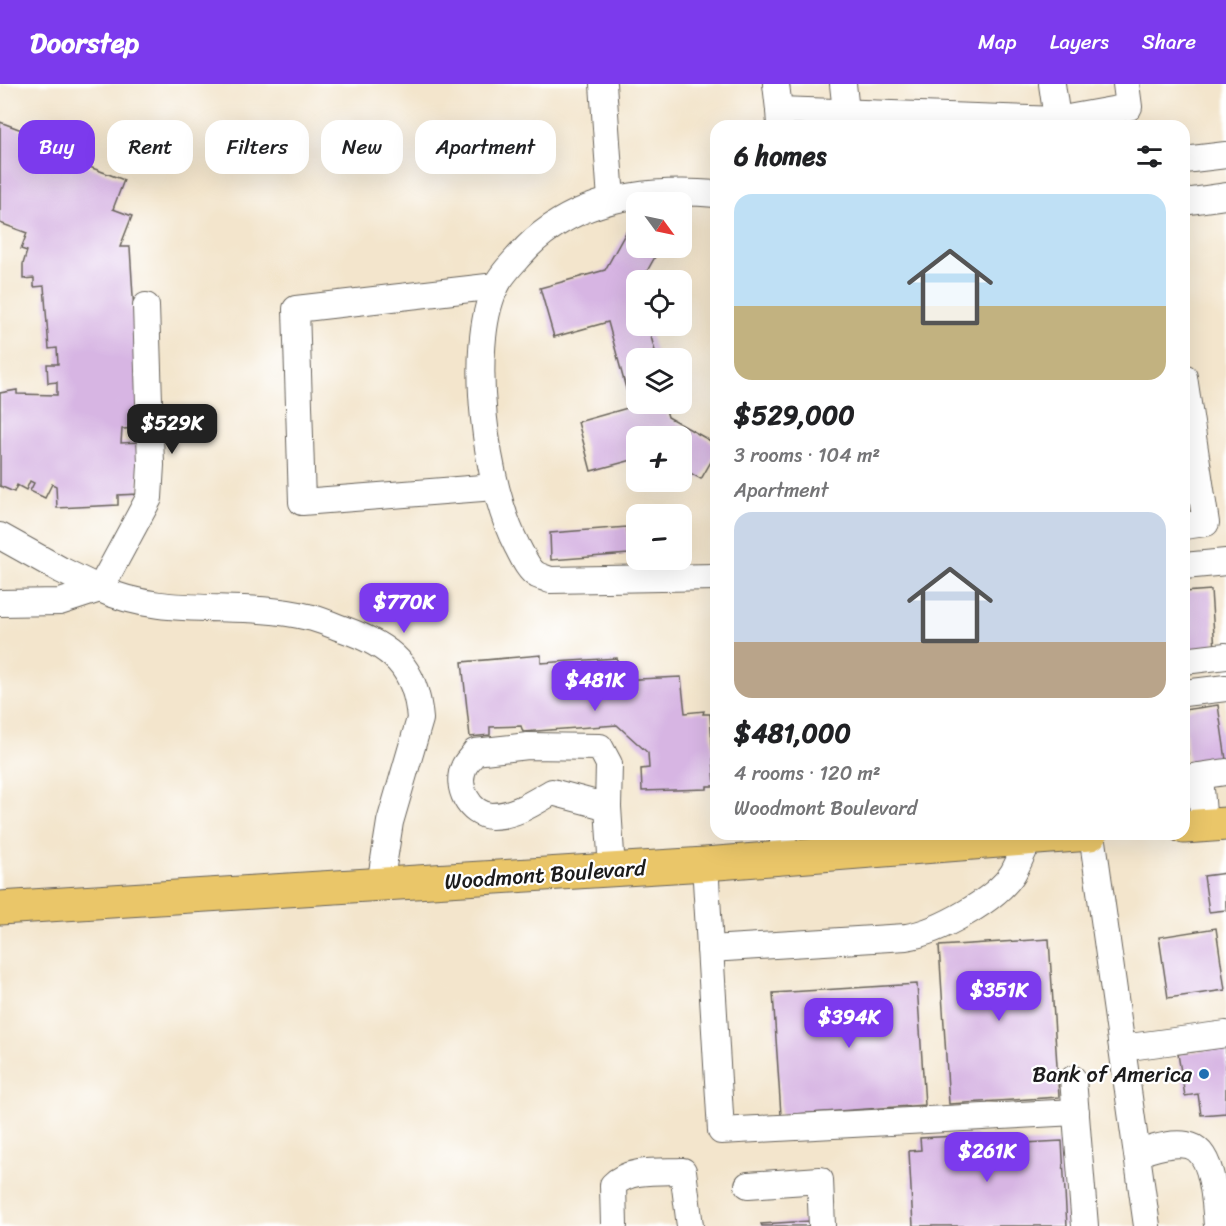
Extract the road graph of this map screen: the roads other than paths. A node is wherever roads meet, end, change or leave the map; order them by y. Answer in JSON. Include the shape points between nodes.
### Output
{"nodes":[{"id":1,"x":603,"y":84,"type":"edge"},
{"id":2,"x":776,"y":84,"type":"edge"},
{"id":3,"x":843,"y":84,"type":"edge"},
{"id":4,"x":1052,"y":84,"type":"edge"},
{"id":5,"x":1126,"y":84,"type":"edge"},
{"id":6,"x":846,"y":112,"type":"junction"},
{"id":7,"x":779,"y":118,"type":"edge"},
{"id":8,"x":999,"y":120,"type":"edge"},
{"id":9,"x":1057,"y":120,"type":"edge"},
{"id":10,"x":1070,"y":120,"type":"edge"},
{"id":11,"x":1226,"y":155,"type":"edge"},
{"id":12,"x":1190,"y":159,"type":"edge"},
{"id":13,"x":710,"y":194,"type":"edge"},
{"id":14,"x":1226,"y":196,"type":"edge"},
{"id":15,"x":611,"y":200,"type":"junction"},
{"id":16,"x":1190,"y":201,"type":"edge"},
{"id":17,"x":496,"y":286,"type":"junction"},
{"id":18,"x":146,"y":306,"type":"dead end"},
{"id":19,"x":1190,"y":417,"type":"edge"},
{"id":20,"x":495,"y":488,"type":"junction"},
{"id":21,"x":1190,"y":525,"type":"edge"},
{"id":22,"x":0,"y":536,"type":"edge"},
{"id":23,"x":1226,"y":562,"type":"edge"},
{"id":24,"x":1190,"y":565,"type":"edge"},
{"id":25,"x":710,"y":577,"type":"edge"},
{"id":26,"x":100,"y":588,"type":"junction"},
{"id":27,"x":0,"y":603,"type":"edge"},
{"id":28,"x":1226,"y":656,"type":"edge"},
{"id":29,"x":1190,"y":660,"type":"edge"},
{"id":30,"x":1226,"y":688,"type":"edge"},
{"id":31,"x":1190,"y":692,"type":"edge"},
{"id":32,"x":1226,"y":772,"type":"edge"},
{"id":33,"x":1192,"y":777,"type":"edge"},
{"id":34,"x":608,"y":807,"type":"junction"},
{"id":35,"x":1204,"y":826,"type":"edge"},
{"id":36,"x":935,"y":840,"type":"edge"},
{"id":37,"x":1029,"y":840,"type":"edge"},
{"id":38,"x":1092,"y":840,"type":"edge"},
{"id":39,"x":783,"y":846,"type":"edge"},
{"id":40,"x":705,"y":864,"type":"junction"},
{"id":41,"x":612,"y":870,"type":"junction"},
{"id":42,"x":380,"y":885,"type":"junction"},
{"id":43,"x":0,"y":908,"type":"edge"},
{"id":44,"x":710,"y":949,"type":"junction"},
{"id":45,"x":1226,"y":1034,"type":"edge"},
{"id":46,"x":1122,"y":1048,"type":"junction"},
{"id":47,"x":1073,"y":1079,"type":"dead end"},
{"id":48,"x":1076,"y":1112,"type":"junction"},
{"id":49,"x":1137,"y":1152,"type":"junction"},
{"id":50,"x":748,"y":1185,"type":"dead end"},
{"id":51,"x":614,"y":1226,"type":"edge"},
{"id":52,"x":690,"y":1226,"type":"edge"},
{"id":53,"x":822,"y":1226,"type":"edge"},
{"id":54,"x":1085,"y":1226,"type":"edge"},
{"id":55,"x":1147,"y":1226,"type":"edge"},
{"id":56,"x":1217,"y":1226,"type":"edge"}],
"edges":[{"from":1,"to":15,"type":"street"},
{"from":2,"to":7,"type":"street"},
{"from":3,"to":6,"type":"street"},
{"from":4,"to":9,"type":"street"},
{"from":5,"to":10,"type":"street","via":[[1129,107]]},
{"from":6,"to":7,"type":"street"},
{"from":6,"to":8,"type":"street"},
{"from":11,"to":12,"type":"street"},
{"from":13,"to":15,"type":"street","via":[[678,191]]},
{"from":14,"to":16,"type":"street"},
{"from":15,"to":17,"type":"street","via":[[581,209],[534,238]]},
{"from":17,"to":20,"type":"street","via":[[482,338],[488,446]]},
{"from":17,"to":20,"type":"street","via":[[296,309],[302,502]]},
{"from":18,"to":26,"type":"street","via":[[149,498]]},
{"from":19,"to":21,"type":"street","via":[[1206,523]]},
{"from":20,"to":25,"type":"street","via":[[508,529],[525,561],[536,574],[550,580]]},
{"from":22,"to":26,"type":"street"},
{"from":23,"to":24,"type":"street"},
{"from":26,"to":27,"type":"street","via":[[60,602]]},
{"from":26,"to":42,"type":"street","via":[[119,598],[142,603],[308,617],[369,638],[389,650],[410,676],[420,719],[390,822]]},
{"from":28,"to":29,"type":"street"},
{"from":30,"to":31,"type":"street"},
{"from":32,"to":33,"type":"street"},
{"from":33,"to":35,"type":"street"},
{"from":34,"to":34,"type":"street","via":[[609,764],[600,747],[528,746],[476,752],[464,766],[463,796],[473,808],[489,816],[516,813],[552,792]]},
{"from":34,"to":41,"type":"street"},
{"from":36,"to":39,"type":"main road","name":"Woodmont Boulevard"},
{"from":37,"to":44,"type":"street","via":[[1002,887],[934,931],[906,937]]},
{"from":38,"to":46,"type":"street"},
{"from":39,"to":40,"type":"main road","name":"Woodmont Boulevard"},
{"from":40,"to":41,"type":"main road","name":"Woodmont Boulevard"},
{"from":40,"to":44,"type":"street"},
{"from":41,"to":42,"type":"main road","name":"Woodmont Boulevard"},
{"from":42,"to":43,"type":"main road","name":"Woodmont Boulevard"},
{"from":44,"to":48,"type":"street","via":[[721,1131]]},
{"from":45,"to":46,"type":"street"},
{"from":46,"to":49,"type":"street"},
{"from":47,"to":48,"type":"street"},
{"from":48,"to":54,"type":"street"},
{"from":49,"to":55,"type":"street"},
{"from":49,"to":56,"type":"street","via":[[1176,1145],[1198,1148],[1208,1166]]},
{"from":50,"to":53,"type":"street","via":[[820,1180]]},
{"from":51,"to":52,"type":"street","via":[[613,1185],[618,1179],[633,1174],[683,1171]]}]}
